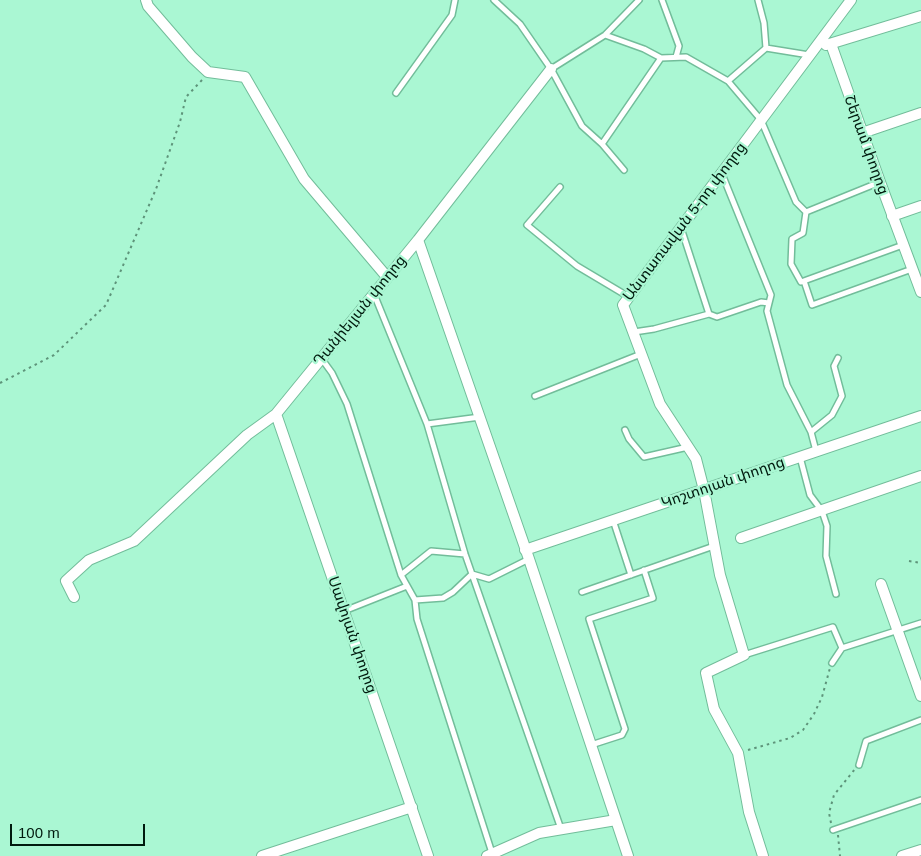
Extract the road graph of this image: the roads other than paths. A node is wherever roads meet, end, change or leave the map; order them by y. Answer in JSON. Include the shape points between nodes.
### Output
{"nodes":[{"id":1,"x":146,"y":0,"type":"edge"},
{"id":2,"x":455,"y":0,"type":"edge"},
{"id":3,"x":494,"y":0,"type":"edge"},
{"id":4,"x":639,"y":0,"type":"edge"},
{"id":5,"x":662,"y":0,"type":"edge"},
{"id":6,"x":758,"y":0,"type":"edge"},
{"id":7,"x":851,"y":0,"type":"edge"},
{"id":8,"x":921,"y":16,"type":"edge"},
{"id":9,"x":605,"y":35,"type":"junction"},
{"id":10,"x":831,"y":44,"type":"junction"},
{"id":11,"x":766,"y":48,"type":"junction"},
{"id":12,"x":811,"y":52,"type":"junction"},
{"id":13,"x":676,"y":57,"type":"junction"},
{"id":14,"x":661,"y":58,"type":"junction"},
{"id":15,"x":551,"y":69,"type":"junction"},
{"id":16,"x":728,"y":82,"type":"junction"},
{"id":17,"x":396,"y":93,"type":"dead end"},
{"id":18,"x":921,"y":113,"type":"edge"},
{"id":19,"x":761,"y":120,"type":"junction"},
{"id":20,"x":862,"y":133,"type":"junction"},
{"id":21,"x":602,"y":144,"type":"junction"},
{"id":22,"x":624,"y":170,"type":"dead end"},
{"id":23,"x":721,"y":173,"type":"junction"},
{"id":24,"x":880,"y":182,"type":"junction"},
{"id":25,"x":560,"y":187,"type":"dead end"},
{"id":26,"x":921,"y":206,"type":"edge"},
{"id":27,"x":806,"y":212,"type":"junction"},
{"id":28,"x":892,"y":216,"type":"junction"},
{"id":29,"x":681,"y":228,"type":"junction"},
{"id":30,"x":418,"y":240,"type":"junction"},
{"id":31,"x":903,"y":245,"type":"junction"},
{"id":32,"x":912,"y":269,"type":"junction"},
{"id":33,"x":387,"y":277,"type":"junction"},
{"id":34,"x":804,"y":281,"type":"junction"},
{"id":35,"x":921,"y":292,"type":"edge"},
{"id":36,"x":374,"y":293,"type":"junction"},
{"id":37,"x":628,"y":297,"type":"junction"},
{"id":38,"x":769,"y":303,"type":"junction"},
{"id":39,"x":709,"y":314,"type":"junction"},
{"id":40,"x":633,"y":332,"type":"junction"},
{"id":41,"x":641,"y":354,"type":"junction"},
{"id":42,"x":321,"y":358,"type":"junction"},
{"id":43,"x":838,"y":358,"type":"dead end"},
{"id":44,"x":536,"y":396,"type":"dead end"},
{"id":45,"x":276,"y":414,"type":"junction"},
{"id":46,"x":921,"y":416,"type":"edge"},
{"id":47,"x":480,"y":417,"type":"junction"},
{"id":48,"x":427,"y":424,"type":"junction"},
{"id":49,"x":625,"y":430,"type":"dead end"},
{"id":50,"x":812,"y":432,"type":"junction"},
{"id":51,"x":688,"y":446,"type":"junction"},
{"id":52,"x":816,"y":452,"type":"junction"},
{"id":53,"x":800,"y":457,"type":"junction"},
{"id":54,"x":921,"y":476,"type":"edge"},
{"id":55,"x":704,"y":490,"type":"junction"},
{"id":56,"x":822,"y":511,"type":"junction"},
{"id":57,"x":613,"y":520,"type":"junction"},
{"id":58,"x":742,"y":538,"type":"dead end"},
{"id":59,"x":715,"y":546,"type":"junction"},
{"id":60,"x":465,"y":554,"type":"junction"},
{"id":61,"x":527,"y":554,"type":"junction"},
{"id":62,"x":644,"y":570,"type":"junction"},
{"id":63,"x":401,"y":574,"type":"junction"},
{"id":64,"x":472,"y":574,"type":"junction"},
{"id":65,"x":631,"y":575,"type":"junction"},
{"id":66,"x":881,"y":584,"type":"dead end"},
{"id":67,"x":407,"y":586,"type":"junction"},
{"id":68,"x":582,"y":592,"type":"dead end"},
{"id":69,"x":836,"y":594,"type":"dead end"},
{"id":70,"x":74,"y":597,"type":"dead end"},
{"id":71,"x":415,"y":600,"type":"junction"},
{"id":72,"x":344,"y":611,"type":"junction"},
{"id":73,"x":921,"y":623,"type":"edge"},
{"id":74,"x":897,"y":630,"type":"junction"},
{"id":75,"x":842,"y":648,"type":"junction"},
{"id":76,"x":744,"y":655,"type":"junction"},
{"id":77,"x":832,"y":664,"type":"road end"},
{"id":78,"x":921,"y":696,"type":"edge"},
{"id":79,"x":921,"y":720,"type":"edge"},
{"id":80,"x":591,"y":745,"type":"junction"},
{"id":81,"x":859,"y":766,"type":"road end"},
{"id":82,"x":921,"y":800,"type":"edge"},
{"id":83,"x":412,"y":807,"type":"junction"},
{"id":84,"x":616,"y":820,"type":"junction"},
{"id":85,"x":562,"y":829,"type":"junction"},
{"id":86,"x":834,"y":830,"type":"road end"},
{"id":87,"x":921,"y":850,"type":"edge"},
{"id":88,"x":490,"y":855,"type":"edge"},
{"id":89,"x":262,"y":856,"type":"edge"},
{"id":90,"x":428,"y":856,"type":"edge"},
{"id":91,"x":628,"y":856,"type":"edge"},
{"id":92,"x":763,"y":856,"type":"edge"},
{"id":93,"x":902,"y":856,"type":"edge"}],
"edges":[{"from":1,"to":33,"type":"street","via":[[208,72],[245,77],[304,179]]},
{"from":2,"to":17,"type":"lane","via":[[452,15]]},
{"from":3,"to":15,"type":"lane","via":[[520,24]]},
{"from":4,"to":9,"type":"lane","name":"Դանիելյան փողոց"},
{"from":5,"to":13,"type":"lane","via":[[679,46]]},
{"from":6,"to":11,"type":"lane"},
{"from":7,"to":12,"type":"street","name":"Անտառավան 5-րդ փողոց"},
{"from":8,"to":10,"type":"street"},
{"from":9,"to":14,"type":"lane"},
{"from":9,"to":15,"type":"lane","name":"Դանիելյան փողոց"},
{"from":10,"to":12,"type":"street"},
{"from":10,"to":20,"type":"street","name":"Շերամ փողոց"},
{"from":11,"to":12,"type":"lane"},
{"from":11,"to":16,"type":"lane"},
{"from":12,"to":19,"type":"street","name":"Անտառավան 5-րդ փողոց"},
{"from":13,"to":14,"type":"lane"},
{"from":13,"to":16,"type":"lane","via":[[686,57]]},
{"from":14,"to":21,"type":"lane"},
{"from":15,"to":21,"type":"lane","via":[[582,126]]},
{"from":15,"to":30,"type":"street","name":"Դանիելյան փողոց"},
{"from":16,"to":19,"type":"lane"},
{"from":18,"to":20,"type":"street"},
{"from":19,"to":23,"type":"street","name":"Անտառավան 5-րդ փողոց"},
{"from":19,"to":27,"type":"lane","via":[[796,202]]},
{"from":20,"to":24,"type":"street","name":"Շերամ փողոց"},
{"from":21,"to":22,"type":"lane"},
{"from":23,"to":29,"type":"street","name":"Անտառավան 5-րդ փողոց"},
{"from":23,"to":38,"type":"lane","via":[[771,294]]},
{"from":24,"to":27,"type":"lane"},
{"from":24,"to":28,"type":"street","name":"Շերամ փողոց"},
{"from":25,"to":37,"type":"lane","via":[[527,225],[578,266]]},
{"from":26,"to":28,"type":"street"},
{"from":27,"to":34,"type":"lane","via":[[803,233],[792,239],[791,264],[801,282]]},
{"from":28,"to":31,"type":"street","name":"Շերամ փողոց"},
{"from":29,"to":37,"type":"street","name":"Անտառավան 5-րդ փողոց"},
{"from":29,"to":39,"type":"lane"},
{"from":30,"to":33,"type":"street","name":"Դանիելյան փողոց"},
{"from":30,"to":47,"type":"street"},
{"from":31,"to":32,"type":"street","name":"Շերամ փողոց"},
{"from":31,"to":34,"type":"lane"},
{"from":32,"to":34,"type":"lane","via":[[812,305]]},
{"from":32,"to":35,"type":"street","name":"Շերամ փողոց"},
{"from":33,"to":36,"type":"street","name":"Դանիելյան փողոց"},
{"from":36,"to":42,"type":"street","name":"Դանիելյան փողոց"},
{"from":36,"to":48,"type":"lane"},
{"from":37,"to":40,"type":"street","name":"Անտառավան 5-րդ փողոց","via":[[623,305]]},
{"from":38,"to":39,"type":"lane","via":[[761,302],[717,317]]},
{"from":38,"to":50,"type":"lane","via":[[767,311],[787,385]]},
{"from":39,"to":40,"type":"lane"},
{"from":40,"to":41,"type":"street","name":"Անտառավան 5-րդ փողոց"},
{"from":41,"to":44,"type":"lane"},
{"from":41,"to":51,"type":"street","name":"Անտառավան 5-րդ փողոց","via":[[660,404]]},
{"from":42,"to":45,"type":"street","name":"Դանիելյան փողոց"},
{"from":42,"to":63,"type":"lane","via":[[332,373],[346,404]]},
{"from":43,"to":50,"type":"lane","via":[[834,366],[842,396],[832,415]]},
{"from":45,"to":70,"type":"street","name":"Դանիելյան փողոց","via":[[247,435],[134,541],[89,560],[72,575],[66,581]]},
{"from":45,"to":72,"type":"street","name":"Սավոյան փողոց"},
{"from":46,"to":52,"type":"street","name":"Կոշտոյան փողոց"},
{"from":47,"to":48,"type":"lane"},
{"from":47,"to":61,"type":"street"},
{"from":48,"to":60,"type":"lane"},
{"from":49,"to":51,"type":"lane","via":[[644,457]]},
{"from":50,"to":52,"type":"lane"},
{"from":51,"to":55,"type":"street","name":"Անտառավան 5-րդ փողոց","via":[[696,458]]},
{"from":52,"to":53,"type":"street","name":"Կոշտոյան փողոց"},
{"from":53,"to":55,"type":"street","name":"Կոշտոյան փողոց"},
{"from":53,"to":56,"type":"lane","via":[[810,495]]},
{"from":54,"to":56,"type":"street"},
{"from":55,"to":57,"type":"street","name":"Կոշտոյան փողոց"},
{"from":55,"to":59,"type":"street","name":"Անտառավան 5-րդ փողոց"},
{"from":56,"to":58,"type":"street"},
{"from":56,"to":69,"type":"lane","via":[[827,526],[826,556]]},
{"from":57,"to":61,"type":"street","name":"Կոշտոյան փողոց"},
{"from":57,"to":65,"type":"lane"},
{"from":59,"to":62,"type":"lane"},
{"from":59,"to":76,"type":"street","name":"Անտառավան 5-րդ փողոց","via":[[720,576]]},
{"from":60,"to":63,"type":"lane","via":[[432,551]]},
{"from":60,"to":64,"type":"lane"},
{"from":61,"to":64,"type":"lane","via":[[489,579]]},
{"from":61,"to":80,"type":"street"},
{"from":62,"to":65,"type":"lane"},
{"from":62,"to":80,"type":"lane","via":[[652,598],[589,619],[625,729],[622,735]]},
{"from":63,"to":67,"type":"lane"},
{"from":64,"to":71,"type":"lane","via":[[443,598]]},
{"from":64,"to":85,"type":"lane"},
{"from":65,"to":68,"type":"lane"},
{"from":66,"to":74,"type":"street"},
{"from":67,"to":71,"type":"lane"},
{"from":67,"to":72,"type":"lane"},
{"from":71,"to":88,"type":"lane","via":[[417,619]]},
{"from":72,"to":83,"type":"street","name":"Սավոյան փողոց"},
{"from":73,"to":74,"type":"lane"},
{"from":74,"to":75,"type":"lane"},
{"from":74,"to":78,"type":"street"},
{"from":75,"to":76,"type":"lane","via":[[832,627]]},
{"from":75,"to":77,"type":"lane"},
{"from":76,"to":92,"type":"street","via":[[706,673],[714,709],[738,753]]},
{"from":79,"to":81,"type":"lane","via":[[866,741]]},
{"from":80,"to":84,"type":"street"},
{"from":82,"to":86,"type":"lane"},
{"from":83,"to":89,"type":"street"},
{"from":83,"to":90,"type":"street","name":"Սավոյան փողոց"},
{"from":84,"to":85,"type":"street"},
{"from":84,"to":91,"type":"street"},
{"from":85,"to":88,"type":"street","via":[[539,833]]},
{"from":87,"to":93,"type":"street"}]}
